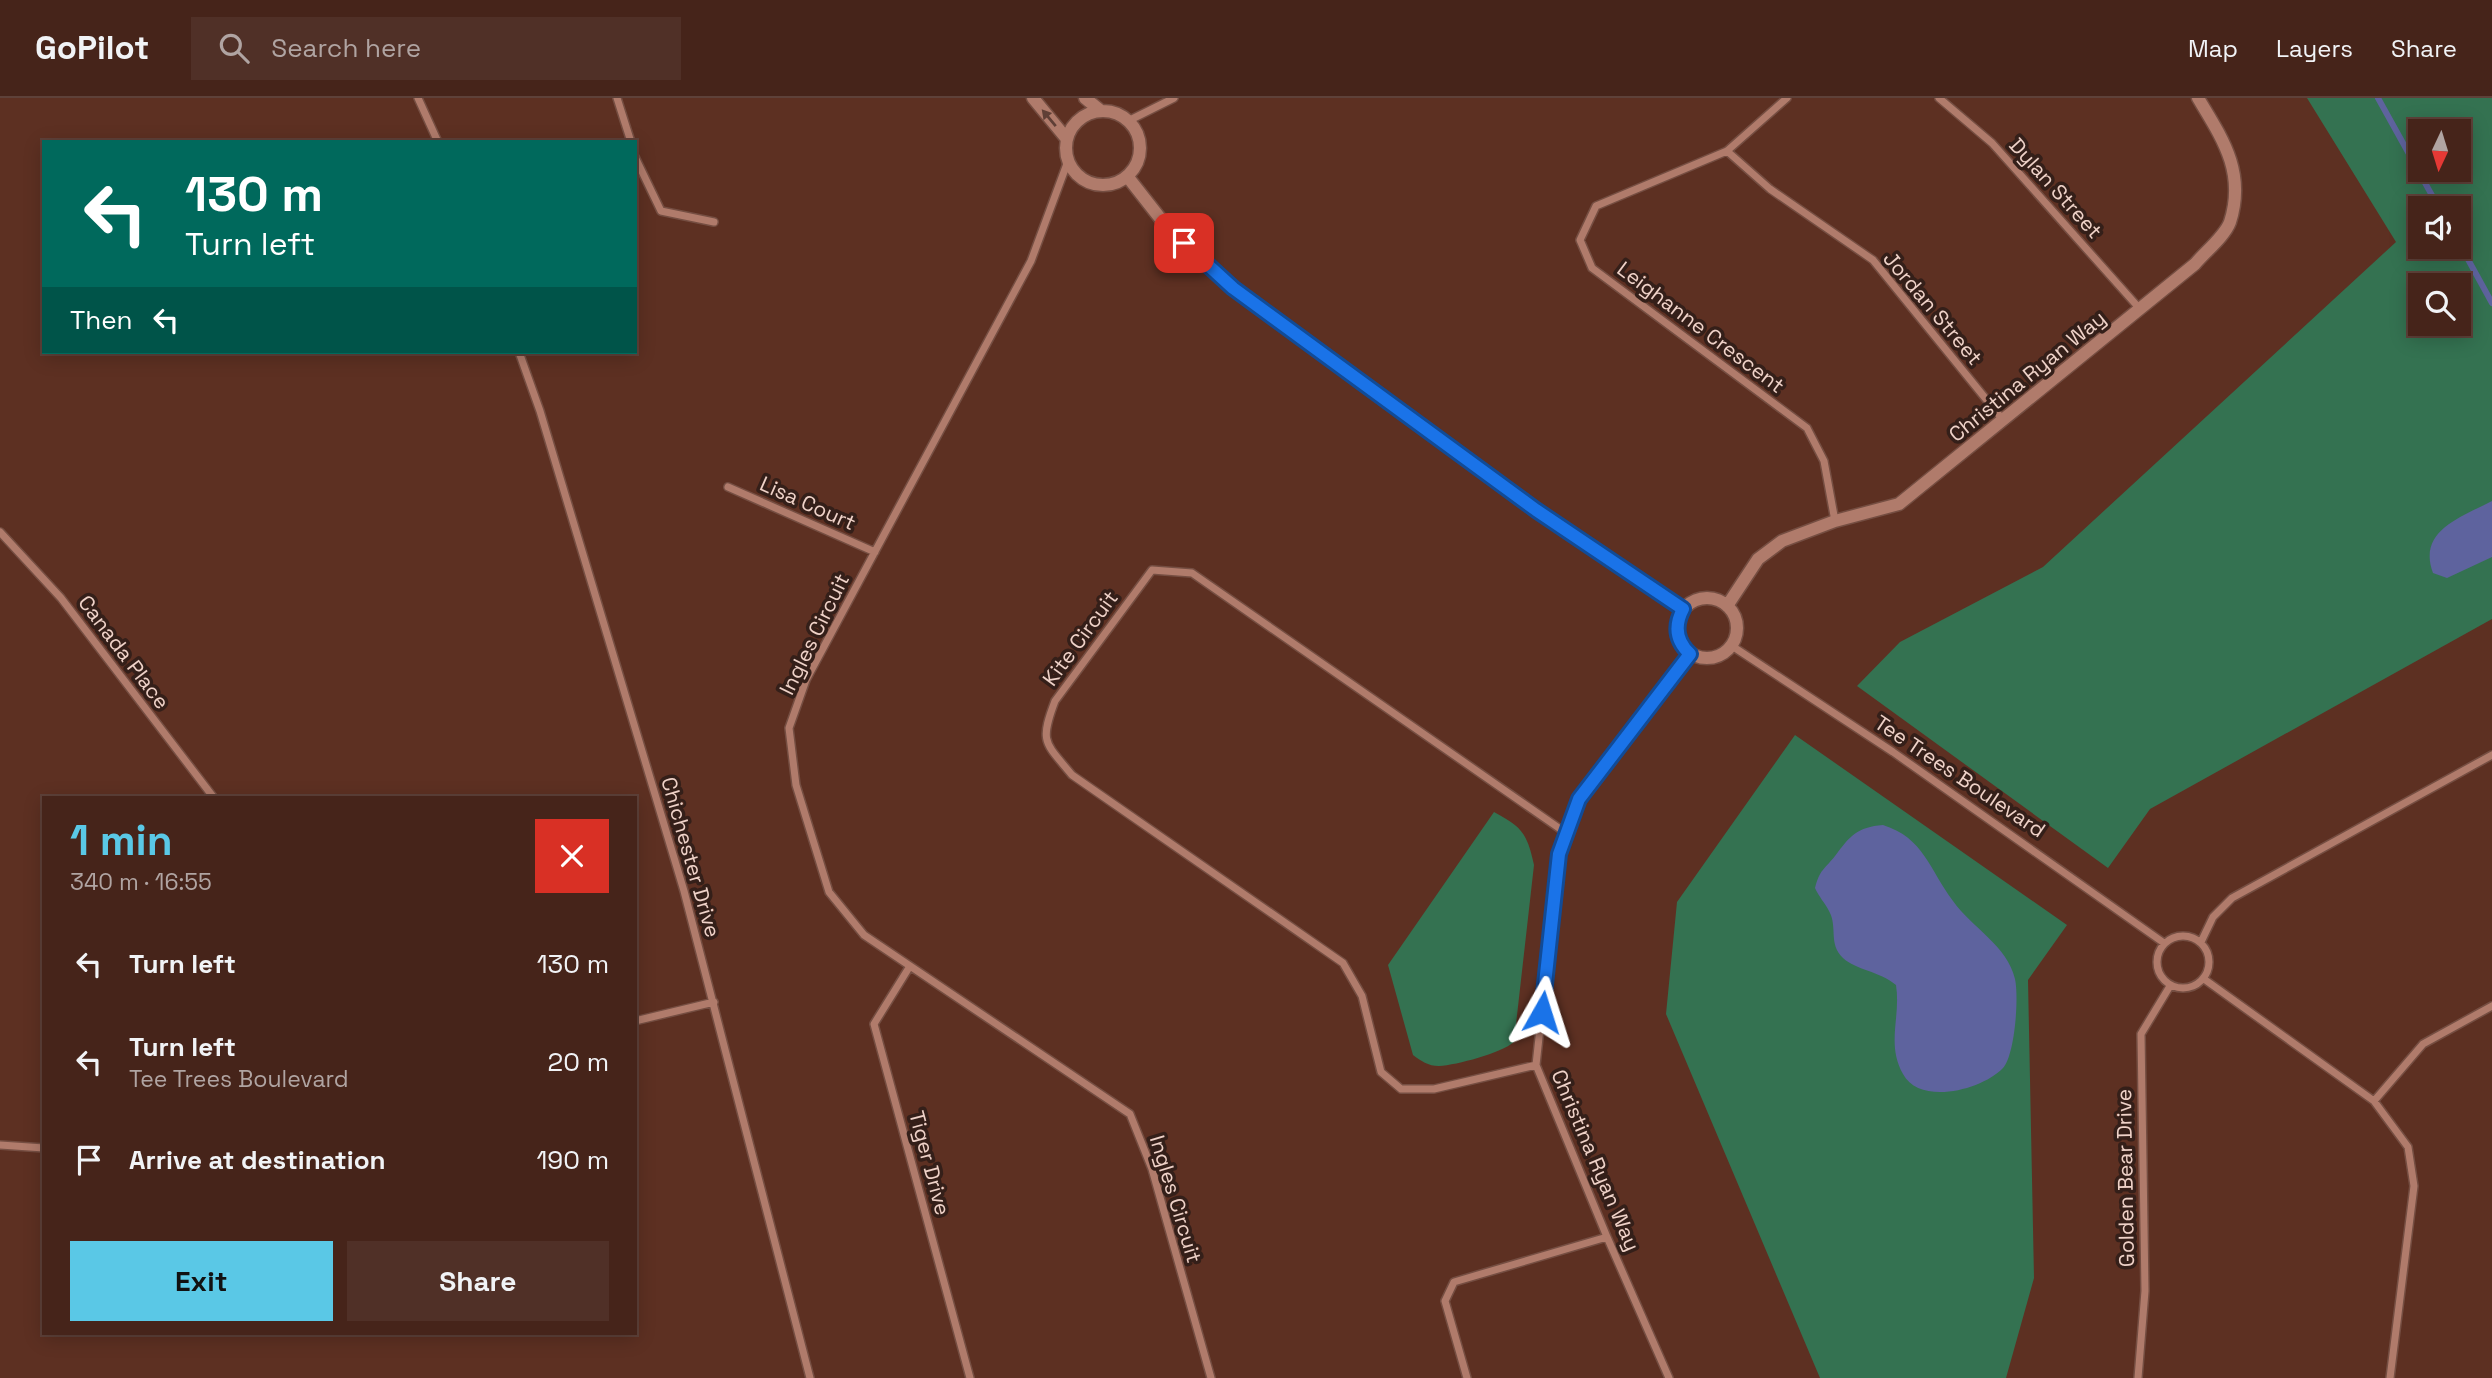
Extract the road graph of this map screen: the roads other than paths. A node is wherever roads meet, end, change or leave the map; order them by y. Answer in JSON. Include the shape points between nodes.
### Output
{"nodes":[{"id":1,"x":418,"y":98,"type":"edge"},
{"id":2,"x":617,"y":98,"type":"edge"},
{"id":3,"x":1033,"y":98,"type":"edge"},
{"id":4,"x":1085,"y":98,"type":"edge"},
{"id":5,"x":1174,"y":98,"type":"edge"},
{"id":6,"x":1787,"y":98,"type":"edge"},
{"id":7,"x":1939,"y":98,"type":"edge"},
{"id":8,"x":2198,"y":98,"type":"edge"},
{"id":9,"x":1101,"y":111,"type":"junction"},
{"id":10,"x":1128,"y":121,"type":"junction"},
{"id":11,"x":1066,"y":138,"type":"junction"},
{"id":12,"x":437,"y":140,"type":"edge"},
{"id":13,"x":630,"y":140,"type":"edge"},
{"id":14,"x":1727,"y":151,"type":"junction"},
{"id":15,"x":637,"y":161,"type":"edge"},
{"id":16,"x":1068,"y":161,"type":"junction"},
{"id":17,"x":1127,"y":176,"type":"junction"},
{"id":18,"x":714,"y":222,"type":"dead end"},
{"id":19,"x":2140,"y":309,"type":"junction"},
{"id":20,"x":520,"y":354,"type":"edge"},
{"id":21,"x":2003,"y":420,"type":"junction"},
{"id":22,"x":727,"y":487,"type":"dead end"},
{"id":23,"x":1835,"y":521,"type":"junction"},
{"id":24,"x":0,"y":532,"type":"edge"},
{"id":25,"x":875,"y":552,"type":"junction"},
{"id":26,"x":1727,"y":606,"type":"junction"},
{"id":27,"x":1683,"y":609,"type":"junction"},
{"id":28,"x":1731,"y":646,"type":"junction"},
{"id":29,"x":1690,"y":654,"type":"junction"},
{"id":30,"x":2492,"y":755,"type":"edge"},
{"id":31,"x":212,"y":796,"type":"edge"},
{"id":32,"x":1566,"y":833,"type":"junction"},
{"id":33,"x":2201,"y":942,"type":"junction"},
{"id":34,"x":2164,"y":943,"type":"junction"},
{"id":35,"x":910,"y":966,"type":"junction"},
{"id":36,"x":2204,"y":979,"type":"junction"},
{"id":37,"x":2170,"y":986,"type":"junction"},
{"id":38,"x":714,"y":1002,"type":"junction"},
{"id":39,"x":2492,"y":1006,"type":"edge"},
{"id":40,"x":637,"y":1021,"type":"edge"},
{"id":41,"x":1536,"y":1065,"type":"junction"},
{"id":42,"x":2374,"y":1101,"type":"junction"},
{"id":43,"x":0,"y":1144,"type":"edge"},
{"id":44,"x":42,"y":1148,"type":"edge"},
{"id":45,"x":1607,"y":1237,"type":"junction"},
{"id":46,"x":810,"y":1378,"type":"edge"},
{"id":47,"x":970,"y":1378,"type":"edge"},
{"id":48,"x":1211,"y":1378,"type":"edge"},
{"id":49,"x":1467,"y":1378,"type":"edge"},
{"id":50,"x":1670,"y":1378,"type":"edge"},
{"id":51,"x":2138,"y":1378,"type":"edge"},
{"id":52,"x":2390,"y":1378,"type":"edge"}],
"edges":[{"from":1,"to":12,"type":"street"},
{"from":2,"to":13,"type":"street"},
{"from":11,"to":3,"type":"street","one_way":true},
{"from":4,"to":9,"type":"street"},
{"from":5,"to":10,"type":"street"},
{"from":6,"to":14,"type":"street","name":"Leighanne Crescent"},
{"from":7,"to":19,"type":"street","name":"Dylan Street","via":[[1992,143]]},
{"from":8,"to":19,"type":"street","name":"Christina Ryan Way","via":[[2229,150],[2235,187],[2230,224],[2195,264]]},
{"from":9,"to":10,"type":"street"},
{"from":9,"to":11,"type":"street","via":[[1075,124]]},
{"from":10,"to":17,"type":"street","via":[[1140,152]]},
{"from":11,"to":16,"type":"street"},
{"from":14,"to":21,"type":"street","name":"Jordan Street","via":[[1770,189],[1873,260]]},
{"from":14,"to":23,"type":"street","name":"Leighanne Crescent","via":[[1596,206],[1580,240],[1592,268],[1807,428],[1824,461]]},
{"from":15,"to":18,"type":"street","via":[[661,211]]},
{"from":16,"to":17,"type":"street","via":[[1078,176],[1089,182],[1116,183]]},
{"from":16,"to":25,"type":"street","name":"Ingles Circuit","via":[[1031,261]]},
{"from":17,"to":27,"type":"street","via":[[1167,228],[1233,288],[1536,510]]},
{"from":19,"to":21,"type":"street","name":"Christina Ryan Way"},
{"from":20,"to":38,"type":"street","name":"Chichester Drive"},
{"from":21,"to":23,"type":"street","name":"Christina Ryan Way","via":[[1899,505]]},
{"from":22,"to":25,"type":"street","name":"Lisa Court"},
{"from":23,"to":26,"type":"street","name":"Christina Ryan Way","via":[[1782,541],[1758,559]]},
{"from":24,"to":31,"type":"street","name":"Canada Place","via":[[61,598]]},
{"from":25,"to":35,"type":"street","name":"Ingles Circuit","via":[[806,680],[789,728],[796,785],[829,892],[864,935]]},
{"from":26,"to":27,"type":"street","via":[[1709,597]]},
{"from":26,"to":28,"type":"street","via":[[1737,625]]},
{"from":27,"to":29,"type":"street","via":[[1678,638]]},
{"from":28,"to":29,"type":"street","via":[[1708,659]]},
{"from":28,"to":34,"type":"street","name":"Tee Trees Boulevard","via":[[1893,752]]},
{"from":29,"to":32,"type":"street","name":"Christina Ryan Way","via":[[1579,799]]},
{"from":30,"to":33,"type":"street","via":[[2232,898],[2213,917]]},
{"from":32,"to":41,"type":"street","name":"Christina Ryan Way","via":[[1559,854]]},
{"from":32,"to":41,"type":"street","name":"Kite Circuit","via":[[1192,573],[1152,570],[1055,701],[1046,726],[1046,744],[1072,775],[1343,963],[1362,996],[1381,1072],[1401,1089],[1434,1090]]},
{"from":33,"to":34,"type":"street","via":[[2175,936]]},
{"from":33,"to":36,"type":"street","via":[[2208,953]]},
{"from":34,"to":37,"type":"street","via":[[2157,958],[2159,974]]},
{"from":35,"to":47,"type":"street","name":"Tiger Drive","via":[[874,1024]]},
{"from":35,"to":48,"type":"street","name":"Ingles Circuit","via":[[1130,1114],[1152,1169]]},
{"from":36,"to":37,"type":"street","via":[[2188,988]]},
{"from":36,"to":42,"type":"street"},
{"from":37,"to":51,"type":"street","name":"Golden Bear Drive","via":[[2141,1034],[2144,1291]]},
{"from":38,"to":40,"type":"street"},
{"from":38,"to":46,"type":"street","name":"Chichester Drive"},
{"from":39,"to":42,"type":"street","via":[[2423,1044]]},
{"from":41,"to":45,"type":"street","name":"Christina Ryan Way"},
{"from":42,"to":52,"type":"street","via":[[2408,1147],[2414,1186]]},
{"from":43,"to":44,"type":"street"},
{"from":45,"to":49,"type":"street","via":[[1454,1282],[1444,1301]]},
{"from":45,"to":50,"type":"street","name":"Christina Ryan Way"}]}
